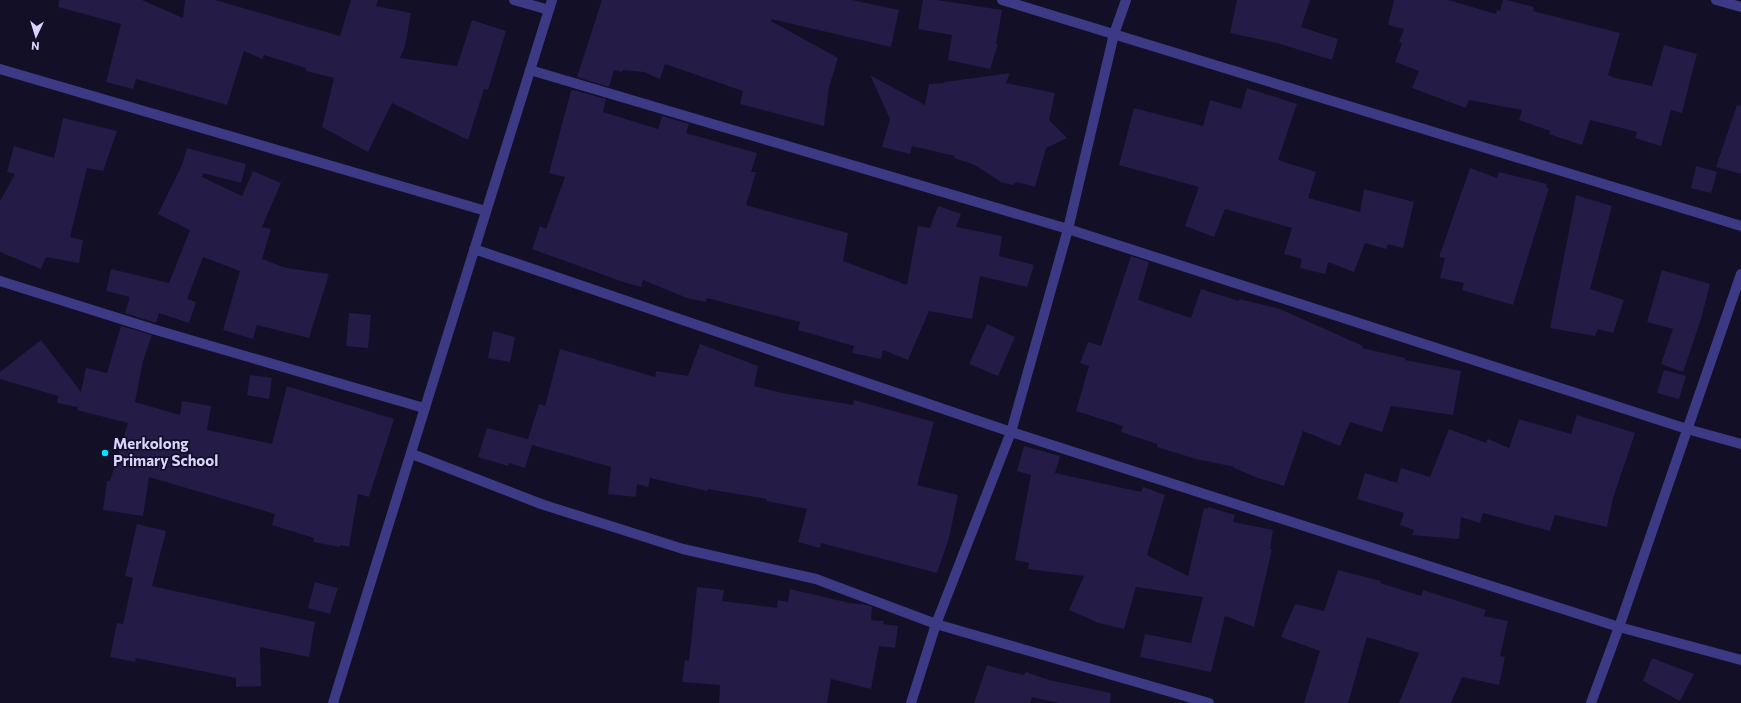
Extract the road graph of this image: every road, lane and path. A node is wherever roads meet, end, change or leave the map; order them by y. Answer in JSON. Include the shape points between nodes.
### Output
{"nodes":[{"id":1,"x":514,"y":0,"type":"edge"},
{"id":2,"x":552,"y":0,"type":"edge"},
{"id":3,"x":1002,"y":0,"type":"edge"},
{"id":4,"x":1126,"y":0,"type":"edge"},
{"id":5,"x":1716,"y":0,"type":"edge"},
{"id":6,"x":1741,"y":8,"type":"edge"},
{"id":7,"x":549,"y":10,"type":"junction"},
{"id":8,"x":1114,"y":34,"type":"junction"},
{"id":9,"x":0,"y":69,"type":"edge"},
{"id":10,"x":530,"y":70,"type":"junction"},
{"id":11,"x":486,"y":211,"type":"junction"},
{"id":12,"x":1741,"y":226,"type":"edge"},
{"id":13,"x":1068,"y":229,"type":"junction"},
{"id":14,"x":474,"y":249,"type":"junction"},
{"id":15,"x":1741,"y":274,"type":"edge"},
{"id":16,"x":0,"y":281,"type":"edge"},
{"id":17,"x":424,"y":408,"type":"junction"},
{"id":18,"x":1687,"y":429,"type":"junction"},
{"id":19,"x":1011,"y":432,"type":"junction"},
{"id":20,"x":1741,"y":444,"type":"edge"},
{"id":21,"x":412,"y":454,"type":"junction"},
{"id":22,"x":936,"y":624,"type":"junction"},
{"id":23,"x":1619,"y":627,"type":"junction"},
{"id":24,"x":1741,"y":660,"type":"edge"},
{"id":25,"x":333,"y":703,"type":"edge"},
{"id":26,"x":911,"y":703,"type":"edge"},
{"id":27,"x":1209,"y":703,"type":"edge"},
{"id":28,"x":1591,"y":703,"type":"edge"}],
"edges":[{"from":1,"to":7,"type":"street"},
{"from":2,"to":7,"type":"street"},
{"from":3,"to":8,"type":"street"},
{"from":4,"to":8,"type":"street"},
{"from":5,"to":6,"type":"street"},
{"from":7,"to":10,"type":"street"},
{"from":8,"to":12,"type":"street"},
{"from":8,"to":13,"type":"street"},
{"from":9,"to":11,"type":"street"},
{"from":10,"to":11,"type":"street"},
{"from":10,"to":13,"type":"street"},
{"from":11,"to":14,"type":"street"},
{"from":13,"to":18,"type":"street"},
{"from":13,"to":19,"type":"street"},
{"from":14,"to":17,"type":"street"},
{"from":14,"to":19,"type":"street"},
{"from":15,"to":18,"type":"street"},
{"from":16,"to":17,"type":"street","via":[[156,330]]},
{"from":17,"to":21,"type":"street"},
{"from":18,"to":20,"type":"street"},
{"from":18,"to":23,"type":"street"},
{"from":19,"to":22,"type":"street"},
{"from":19,"to":23,"type":"street"},
{"from":21,"to":22,"type":"street","via":[[541,504],[683,550],[816,579]]},
{"from":21,"to":25,"type":"street"},
{"from":22,"to":26,"type":"street"},
{"from":22,"to":27,"type":"street"},
{"from":23,"to":24,"type":"street"},
{"from":23,"to":28,"type":"street"}]}
